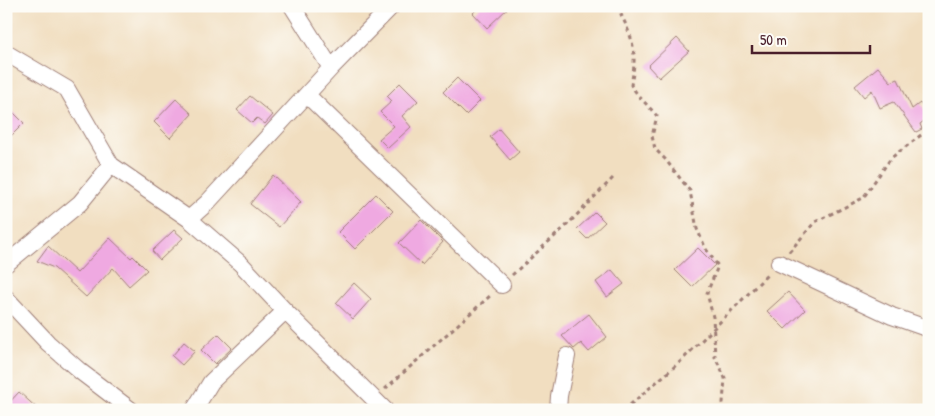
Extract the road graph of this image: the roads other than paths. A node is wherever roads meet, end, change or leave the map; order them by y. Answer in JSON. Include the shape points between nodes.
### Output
{"nodes":[{"id":1,"x":292,"y":6,"type":"edge"},
{"id":2,"x":392,"y":6,"type":"edge"},
{"id":3,"x":6,"y":53,"type":"edge"},
{"id":4,"x":331,"y":68,"type":"junction"},
{"id":5,"x":307,"y":95,"type":"junction"},
{"id":6,"x":111,"y":165,"type":"junction"},
{"id":7,"x":189,"y":219,"type":"junction"},
{"id":8,"x":779,"y":262,"type":"dead end"},
{"id":9,"x":6,"y":264,"type":"edge"},
{"id":10,"x":502,"y":285,"type":"dead end"},
{"id":11,"x":6,"y":298,"type":"edge"},
{"id":12,"x":286,"y":311,"type":"junction"},
{"id":13,"x":929,"y":330,"type":"edge"},
{"id":14,"x":567,"y":356,"type":"dead end"},
{"id":15,"x":131,"y":410,"type":"edge"},
{"id":16,"x":194,"y":410,"type":"edge"},
{"id":17,"x":385,"y":410,"type":"edge"},
{"id":18,"x":558,"y":410,"type":"edge"}],
"edges":[{"from":1,"to":4,"type":"street"},
{"from":2,"to":4,"type":"street"},
{"from":3,"to":6,"type":"street","via":[[67,89]]},
{"from":4,"to":5,"type":"street"},
{"from":5,"to":7,"type":"street"},
{"from":5,"to":10,"type":"street"},
{"from":6,"to":7,"type":"street"},
{"from":6,"to":9,"type":"street","via":[[80,203]]},
{"from":7,"to":12,"type":"street","via":[[242,264]]},
{"from":8,"to":13,"type":"street","via":[[892,316]]},
{"from":11,"to":15,"type":"street","via":[[68,361]]},
{"from":12,"to":16,"type":"street","via":[[211,382]]},
{"from":12,"to":17,"type":"street"},
{"from":14,"to":18,"type":"street"}]}
